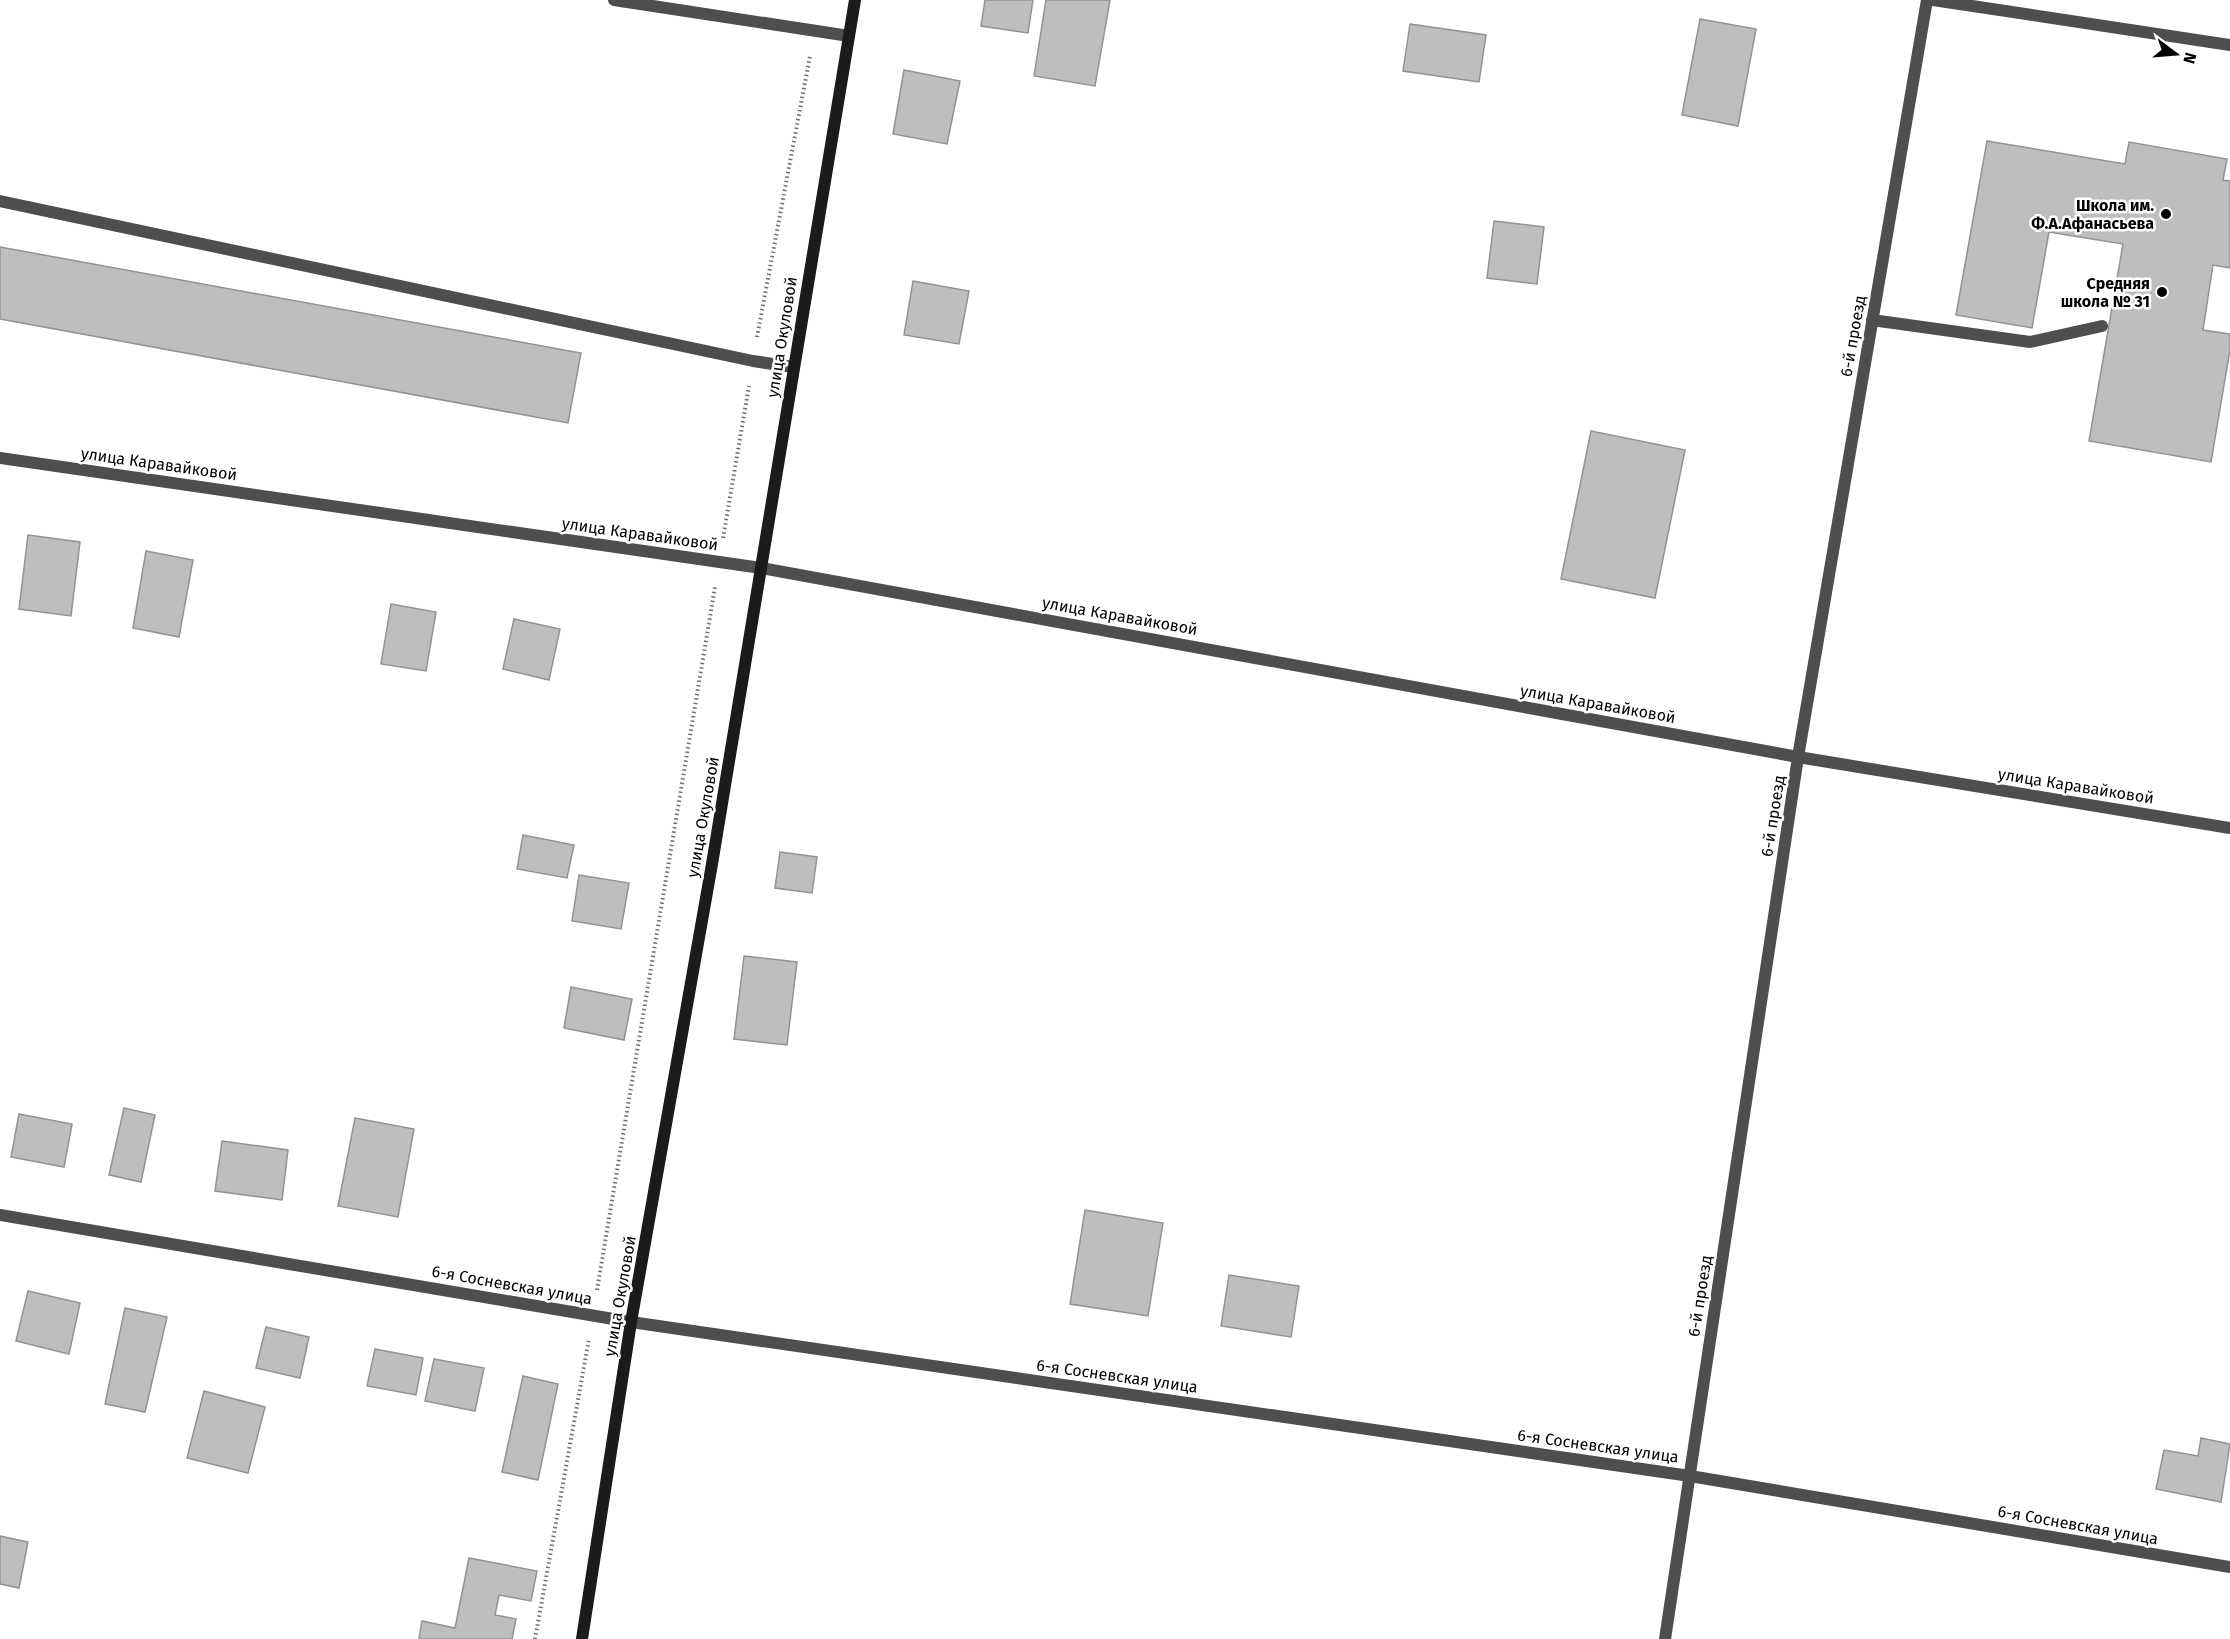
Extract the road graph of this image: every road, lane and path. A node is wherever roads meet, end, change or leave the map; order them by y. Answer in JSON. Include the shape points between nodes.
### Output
{"nodes":[{"id":1,"x":614,"y":0,"type":"edge"},
{"id":2,"x":855,"y":0,"type":"edge"},
{"id":3,"x":1927,"y":0,"type":"edge"},
{"id":4,"x":1933,"y":0,"type":"edge"},
{"id":5,"x":815,"y":32,"type":"junction"},
{"id":6,"x":849,"y":36,"type":"junction"},
{"id":7,"x":2230,"y":45,"type":"edge"},
{"id":8,"x":0,"y":201,"type":"edge"},
{"id":9,"x":1872,"y":320,"type":"junction"},
{"id":10,"x":2102,"y":326,"type":"dead end"},
{"id":11,"x":753,"y":361,"type":"junction"},
{"id":12,"x":793,"y":367,"type":"junction"},
{"id":13,"x":0,"y":458,"type":"edge"},
{"id":14,"x":720,"y":562,"type":"junction"},
{"id":15,"x":761,"y":568,"type":"junction"},
{"id":16,"x":1798,"y":758,"type":"junction"},
{"id":17,"x":2230,"y":828,"type":"edge"},
{"id":18,"x":0,"y":1215,"type":"edge"},
{"id":19,"x":593,"y":1316,"type":"junction"},
{"id":20,"x":631,"y":1322,"type":"junction"},
{"id":21,"x":1690,"y":1476,"type":"junction"},
{"id":22,"x":2230,"y":1567,"type":"edge"},
{"id":23,"x":535,"y":1639,"type":"edge"},
{"id":24,"x":582,"y":1639,"type":"edge"},
{"id":25,"x":1665,"y":1639,"type":"edge"}],
"edges":[{"from":1,"to":5,"type":"street"},
{"from":2,"to":6,"type":"main road","name":"улица Окуловой"},
{"from":3,"to":9,"type":"street","name":"6-й проезд"},
{"from":4,"to":7,"type":"street"},
{"from":5,"to":6,"type":"street"},
{"from":5,"to":11,"type":"path"},
{"from":6,"to":12,"type":"main road","name":"улица Окуловой"},
{"from":8,"to":11,"type":"street"},
{"from":9,"to":10,"type":"street","via":[[2030,342]]},
{"from":9,"to":16,"type":"street","name":"6-й проезд"},
{"from":11,"to":12,"type":"street"},
{"from":11,"to":14,"type":"path"},
{"from":12,"to":15,"type":"main road","name":"улица Окуловой"},
{"from":13,"to":14,"type":"street","name":"улица Каравайковой"},
{"from":14,"to":15,"type":"street","name":"улица Каравайковой"},
{"from":14,"to":19,"type":"path"},
{"from":15,"to":16,"type":"street","name":"улица Каравайковой"},
{"from":15,"to":20,"type":"main road","name":"улица Окуловой"},
{"from":16,"to":17,"type":"street","name":"улица Каравайковой"},
{"from":16,"to":21,"type":"street","name":"6-й проезд"},
{"from":18,"to":19,"type":"street","name":"6-я Сосневская улица"},
{"from":19,"to":20,"type":"street","name":"6-я Сосневская улица"},
{"from":19,"to":23,"type":"path"},
{"from":20,"to":21,"type":"street","name":"6-я Сосневская улица"},
{"from":20,"to":24,"type":"main road","name":"улица Окуловой"},
{"from":21,"to":22,"type":"street","name":"6-я Сосневская улица"},
{"from":21,"to":25,"type":"street","name":"6-й проезд"}]}
